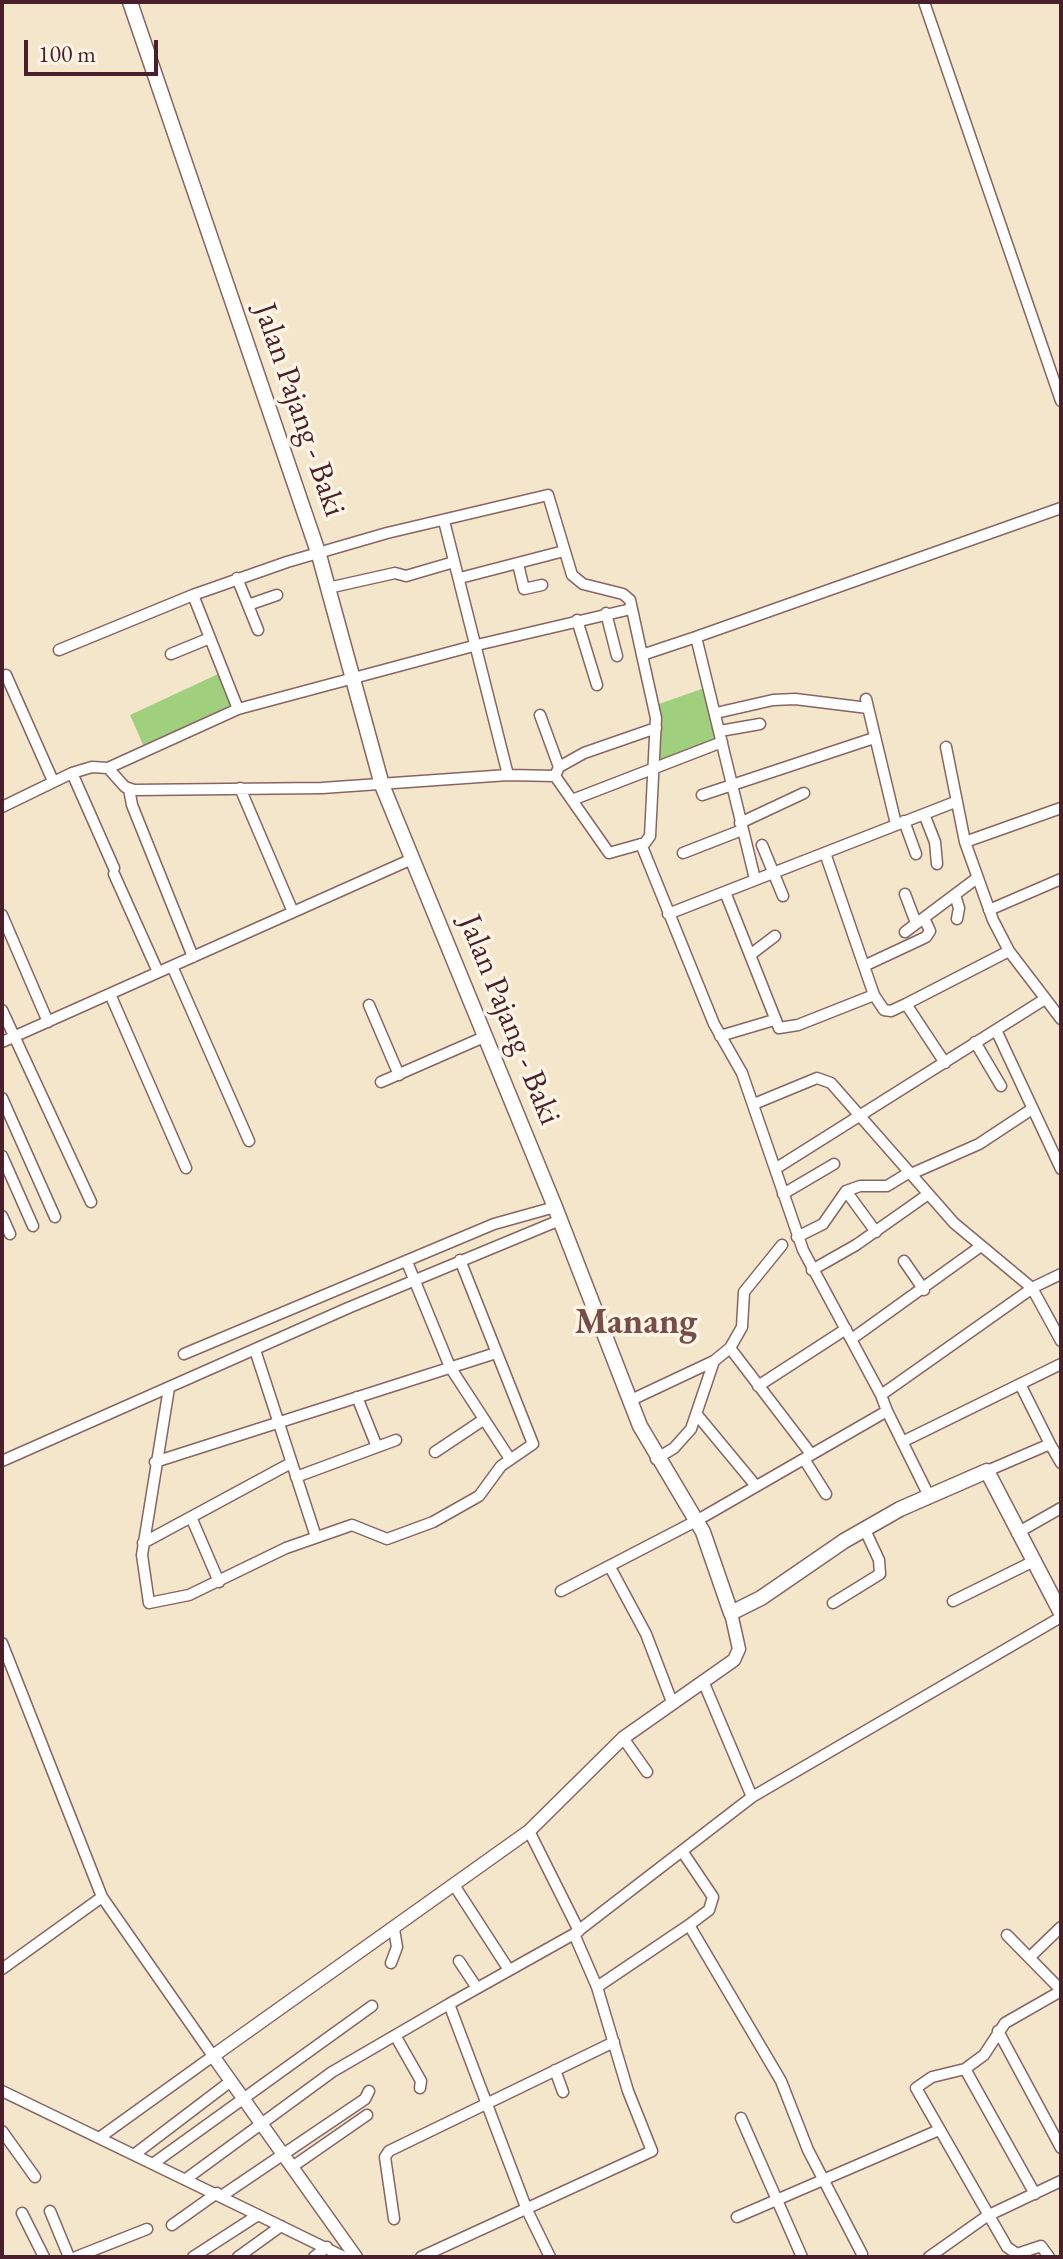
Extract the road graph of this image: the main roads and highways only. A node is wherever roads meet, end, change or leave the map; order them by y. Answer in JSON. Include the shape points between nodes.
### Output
{"nodes":[{"id":1,"x":130,"y":2,"type":"edge"},
{"id":2,"x":1061,"y":1615,"type":"edge"}],
"edges":[{"from":1,"to":2,"type":"main road","name":"Jalan Pajang - Baki","via":[[318,551],[382,785],[558,1213],[629,1401],[656,1459],[707,1541],[731,1613],[865,1530],[987,1471]]}]}
